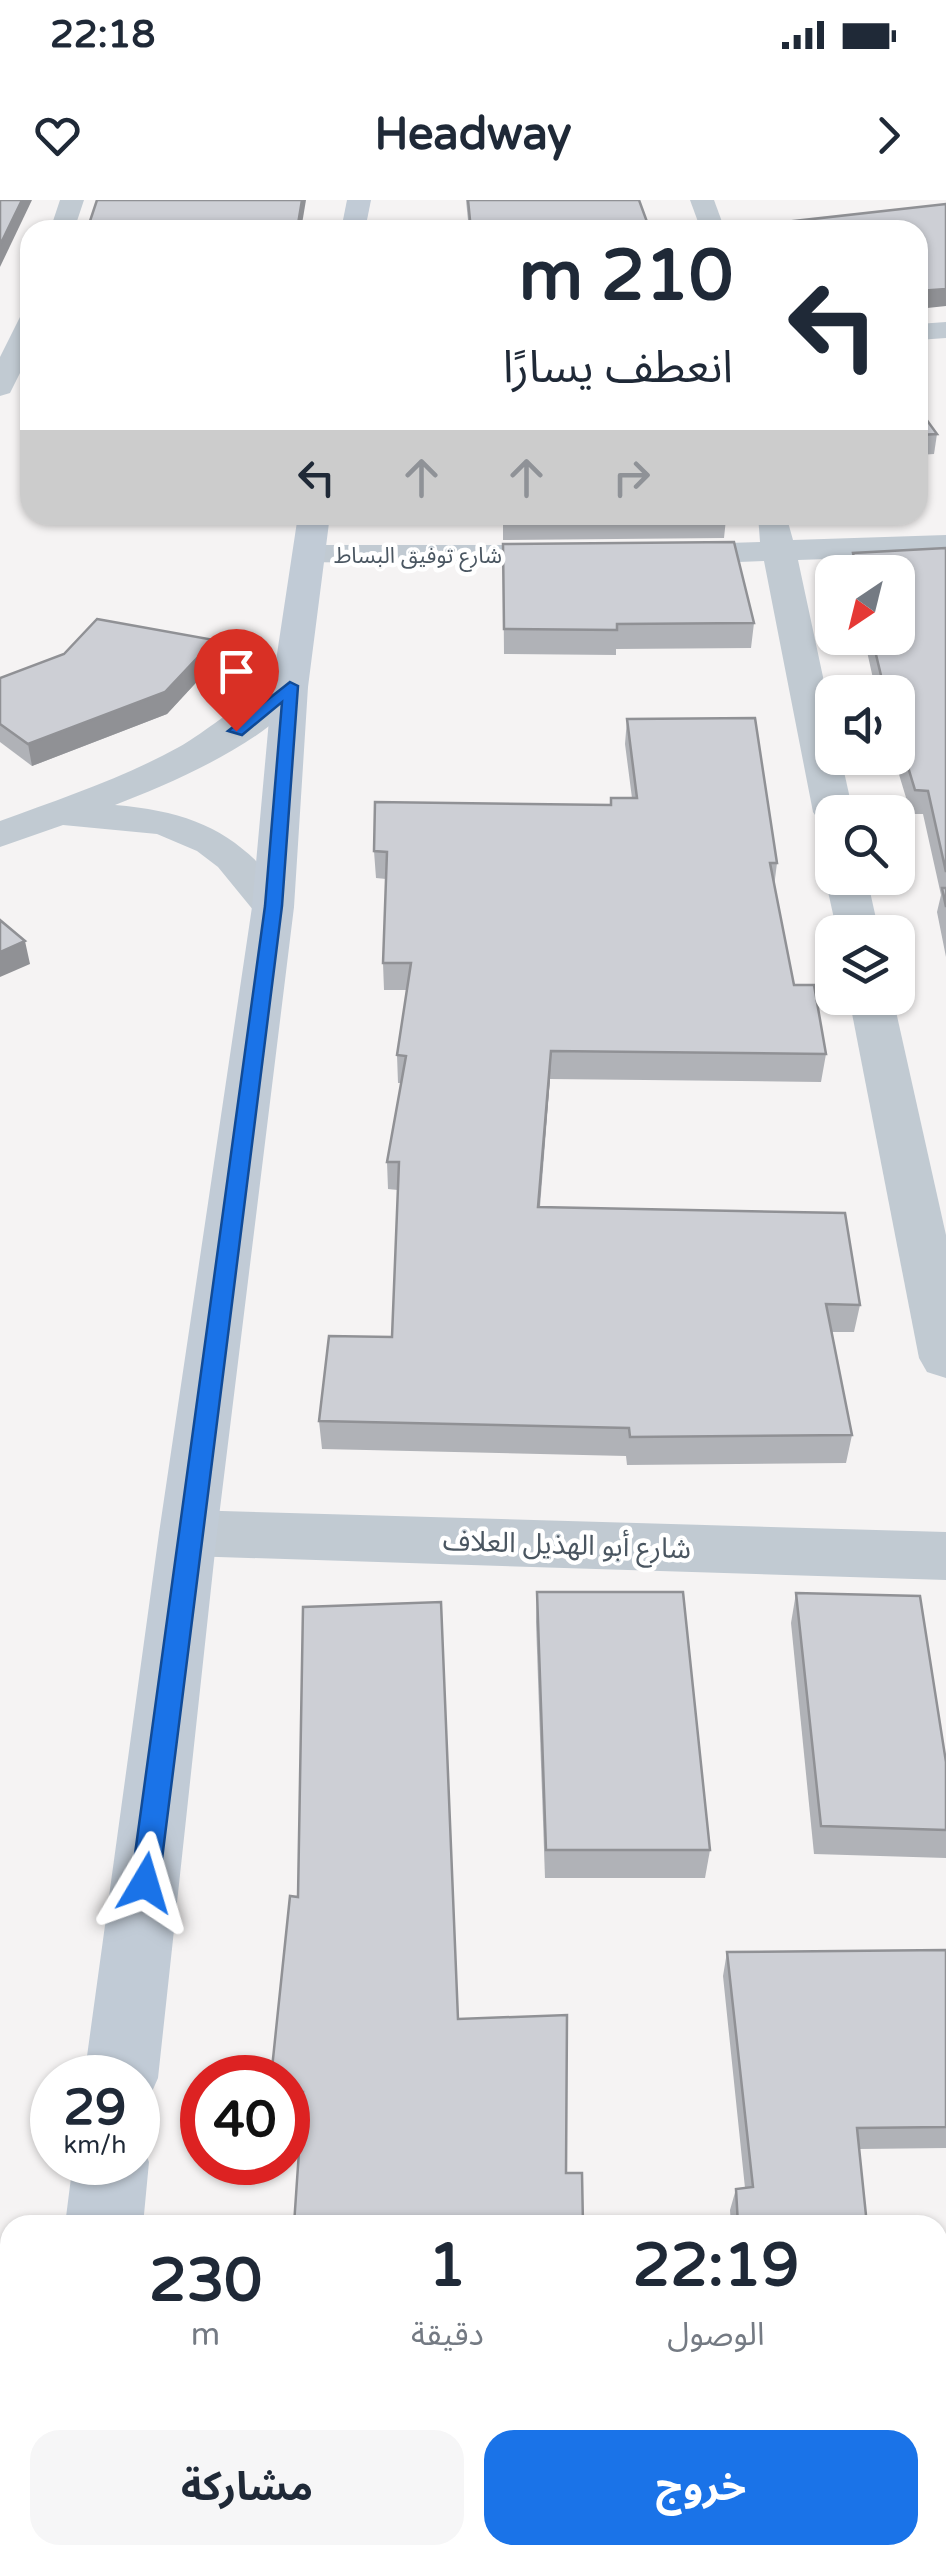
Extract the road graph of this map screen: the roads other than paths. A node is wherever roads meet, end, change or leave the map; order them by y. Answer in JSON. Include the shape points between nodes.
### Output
{"nodes":[{"id":1,"x":20,"y":338,"type":"edge"},
{"id":2,"x":0,"y":387,"type":"edge"},
{"id":3,"x":773,"y":525,"type":"edge"},
{"id":4,"x":312,"y":535,"type":"edge"},
{"id":5,"x":946,"y":546,"type":"edge"},
{"id":6,"x":779,"y":553,"type":"junction"},
{"id":7,"x":290,"y":686,"type":"junction"},
{"id":8,"x":829,"y":795,"type":"edge"},
{"id":9,"x":50,"y":816,"type":"junction"},
{"id":10,"x":0,"y":834,"type":"edge"},
{"id":11,"x":274,"y":906,"type":"junction"},
{"id":12,"x":875,"y":1015,"type":"edge"},
{"id":13,"x":946,"y":1358,"type":"edge"},
{"id":14,"x":188,"y":1533,"type":"junction"},
{"id":15,"x":946,"y":1556,"type":"edge"},
{"id":16,"x":125,"y":2055,"type":"edge"},
{"id":17,"x":108,"y":2185,"type":"edge"},
{"id":18,"x":105,"y":2215,"type":"edge"}],
"edges":[{"from":1,"to":2,"type":"street"},
{"from":3,"to":6,"type":"street"},
{"from":4,"to":6,"type":"street","name":"شارع توفيق البساط","via":[[614,555]]},
{"from":4,"to":7,"type":"street"},
{"from":5,"to":6,"type":"street","name":"شارع توفيق البساط"},
{"from":6,"to":8,"type":"street"},
{"from":7,"to":9,"type":"street","via":[[183,764]]},
{"from":7,"to":11,"type":"street"},
{"from":9,"to":10,"type":"street"},
{"from":9,"to":11,"type":"street","via":[[148,820],[200,835],[239,860]]},
{"from":11,"to":14,"type":"street"},
{"from":12,"to":13,"type":"street"},
{"from":14,"to":15,"type":"street","name":"شارع أبو الهذيل العلاف"},
{"from":14,"to":16,"type":"street"},
{"from":17,"to":18,"type":"street"}]}
